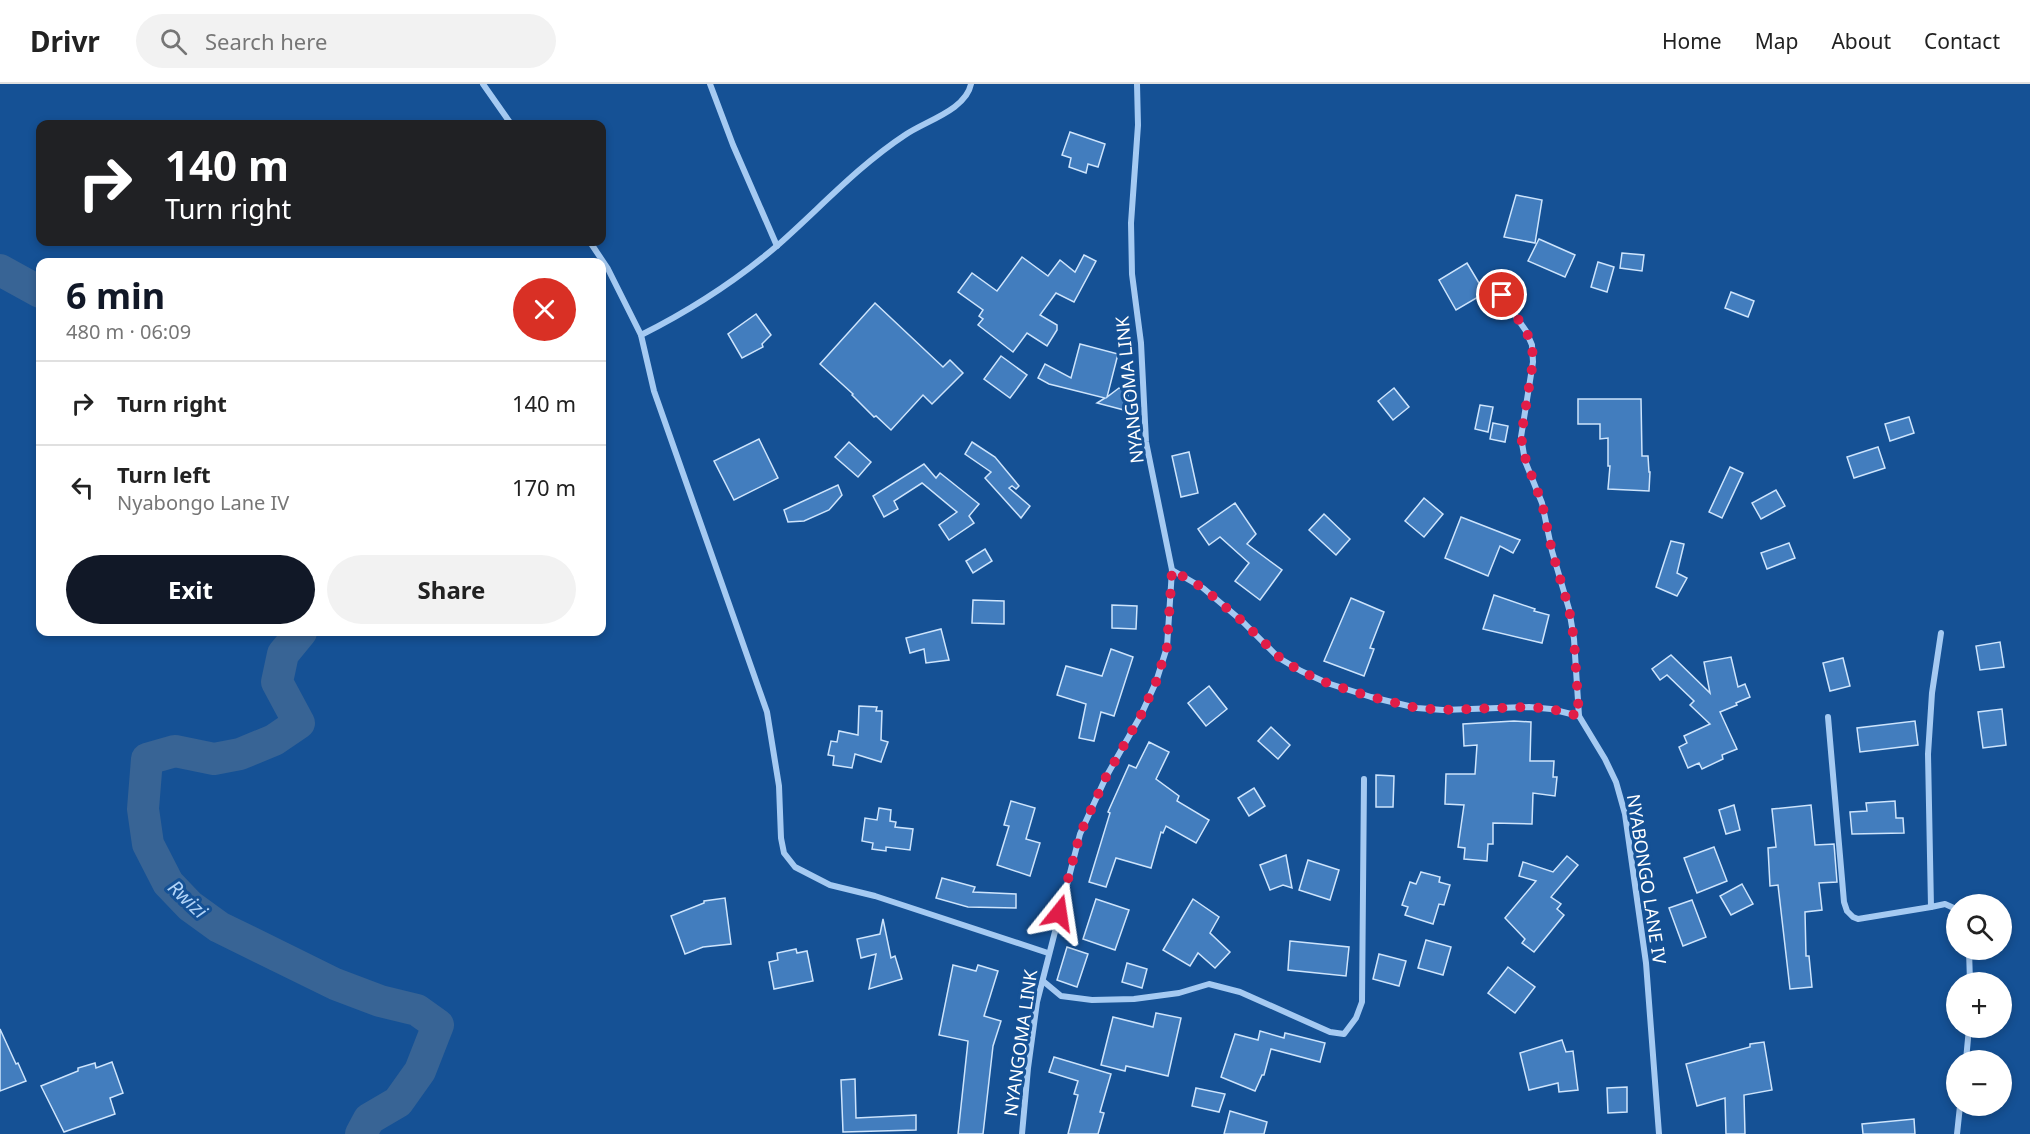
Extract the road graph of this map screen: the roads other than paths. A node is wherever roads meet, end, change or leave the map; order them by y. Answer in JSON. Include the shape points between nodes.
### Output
{"nodes":[{"id":1,"x":483,"y":84,"type":"edge"},
{"id":2,"x":710,"y":84,"type":"edge"},
{"id":3,"x":971,"y":84,"type":"edge"},
{"id":4,"x":1137,"y":84,"type":"edge"},
{"id":5,"x":508,"y":120,"type":"edge"},
{"id":6,"x":777,"y":246,"type":"junction"},
{"id":7,"x":606,"y":266,"type":"edge"},
{"id":8,"x":1502,"y":295,"type":"dead end"},
{"id":9,"x":641,"y":335,"type":"junction"},
{"id":10,"x":1172,"y":570,"type":"junction"},
{"id":11,"x":1941,"y":633,"type":"dead end"},
{"id":12,"x":1579,"y":716,"type":"junction"},
{"id":13,"x":1828,"y":717,"type":"dead end"},
{"id":14,"x":1364,"y":779,"type":"dead end"},
{"id":15,"x":1946,"y":904,"type":"edge"},
{"id":16,"x":1931,"y":907,"type":"junction"},
{"id":17,"x":1048,"y":953,"type":"junction"},
{"id":18,"x":1043,"y":981,"type":"junction"},
{"id":19,"x":1959,"y":1116,"type":"edge"},
{"id":20,"x":1022,"y":1134,"type":"edge"},
{"id":21,"x":1659,"y":1134,"type":"edge"},
{"id":22,"x":1957,"y":1134,"type":"edge"}],
"edges":[{"from":1,"to":5,"type":"street"},
{"from":2,"to":6,"type":"street"},
{"from":3,"to":6,"type":"street","via":[[966,98],[904,135]]},
{"from":4,"to":10,"type":"street","name":"NYANGOMA LINK","via":[[1132,274],[1141,343],[1146,442]]},
{"from":6,"to":9,"type":"street","via":[[677,317]]},
{"from":7,"to":9,"type":"street"},
{"from":8,"to":12,"type":"street","name":"NYABONGO LANE IV","via":[[1532,345],[1533,362],[1521,437],[1569,609]]},
{"from":9,"to":17,"type":"street","via":[[654,391],[767,712],[779,786],[784,853],[795,867],[830,885]]},
{"from":10,"to":12,"type":"street","via":[[1203,588],[1280,658],[1327,683],[1417,708],[1529,707]]},
{"from":10,"to":17,"type":"street","name":"NYANGOMA LINK","via":[[1167,647],[1156,682],[1080,834]]},
{"from":11,"to":16,"type":"street","via":[[1928,754]]},
{"from":12,"to":21,"type":"street","name":"NYABONGO LANE IV","via":[[1612,774],[1625,814],[1646,963]]},
{"from":13,"to":16,"type":"street","via":[[1840,873],[1847,911],[1858,919]]},
{"from":14,"to":18,"type":"street","via":[[1362,1002],[1344,1034],[1330,1032],[1240,992],[1209,984],[1179,993],[1092,1000],[1061,996]]},
{"from":15,"to":16,"type":"street"},
{"from":17,"to":18,"type":"street","name":"NYANGOMA LINK"},
{"from":18,"to":20,"type":"street","name":"NYANGOMA LINK","via":[[1037,1002]]},
{"from":19,"to":22,"type":"street"}]}
